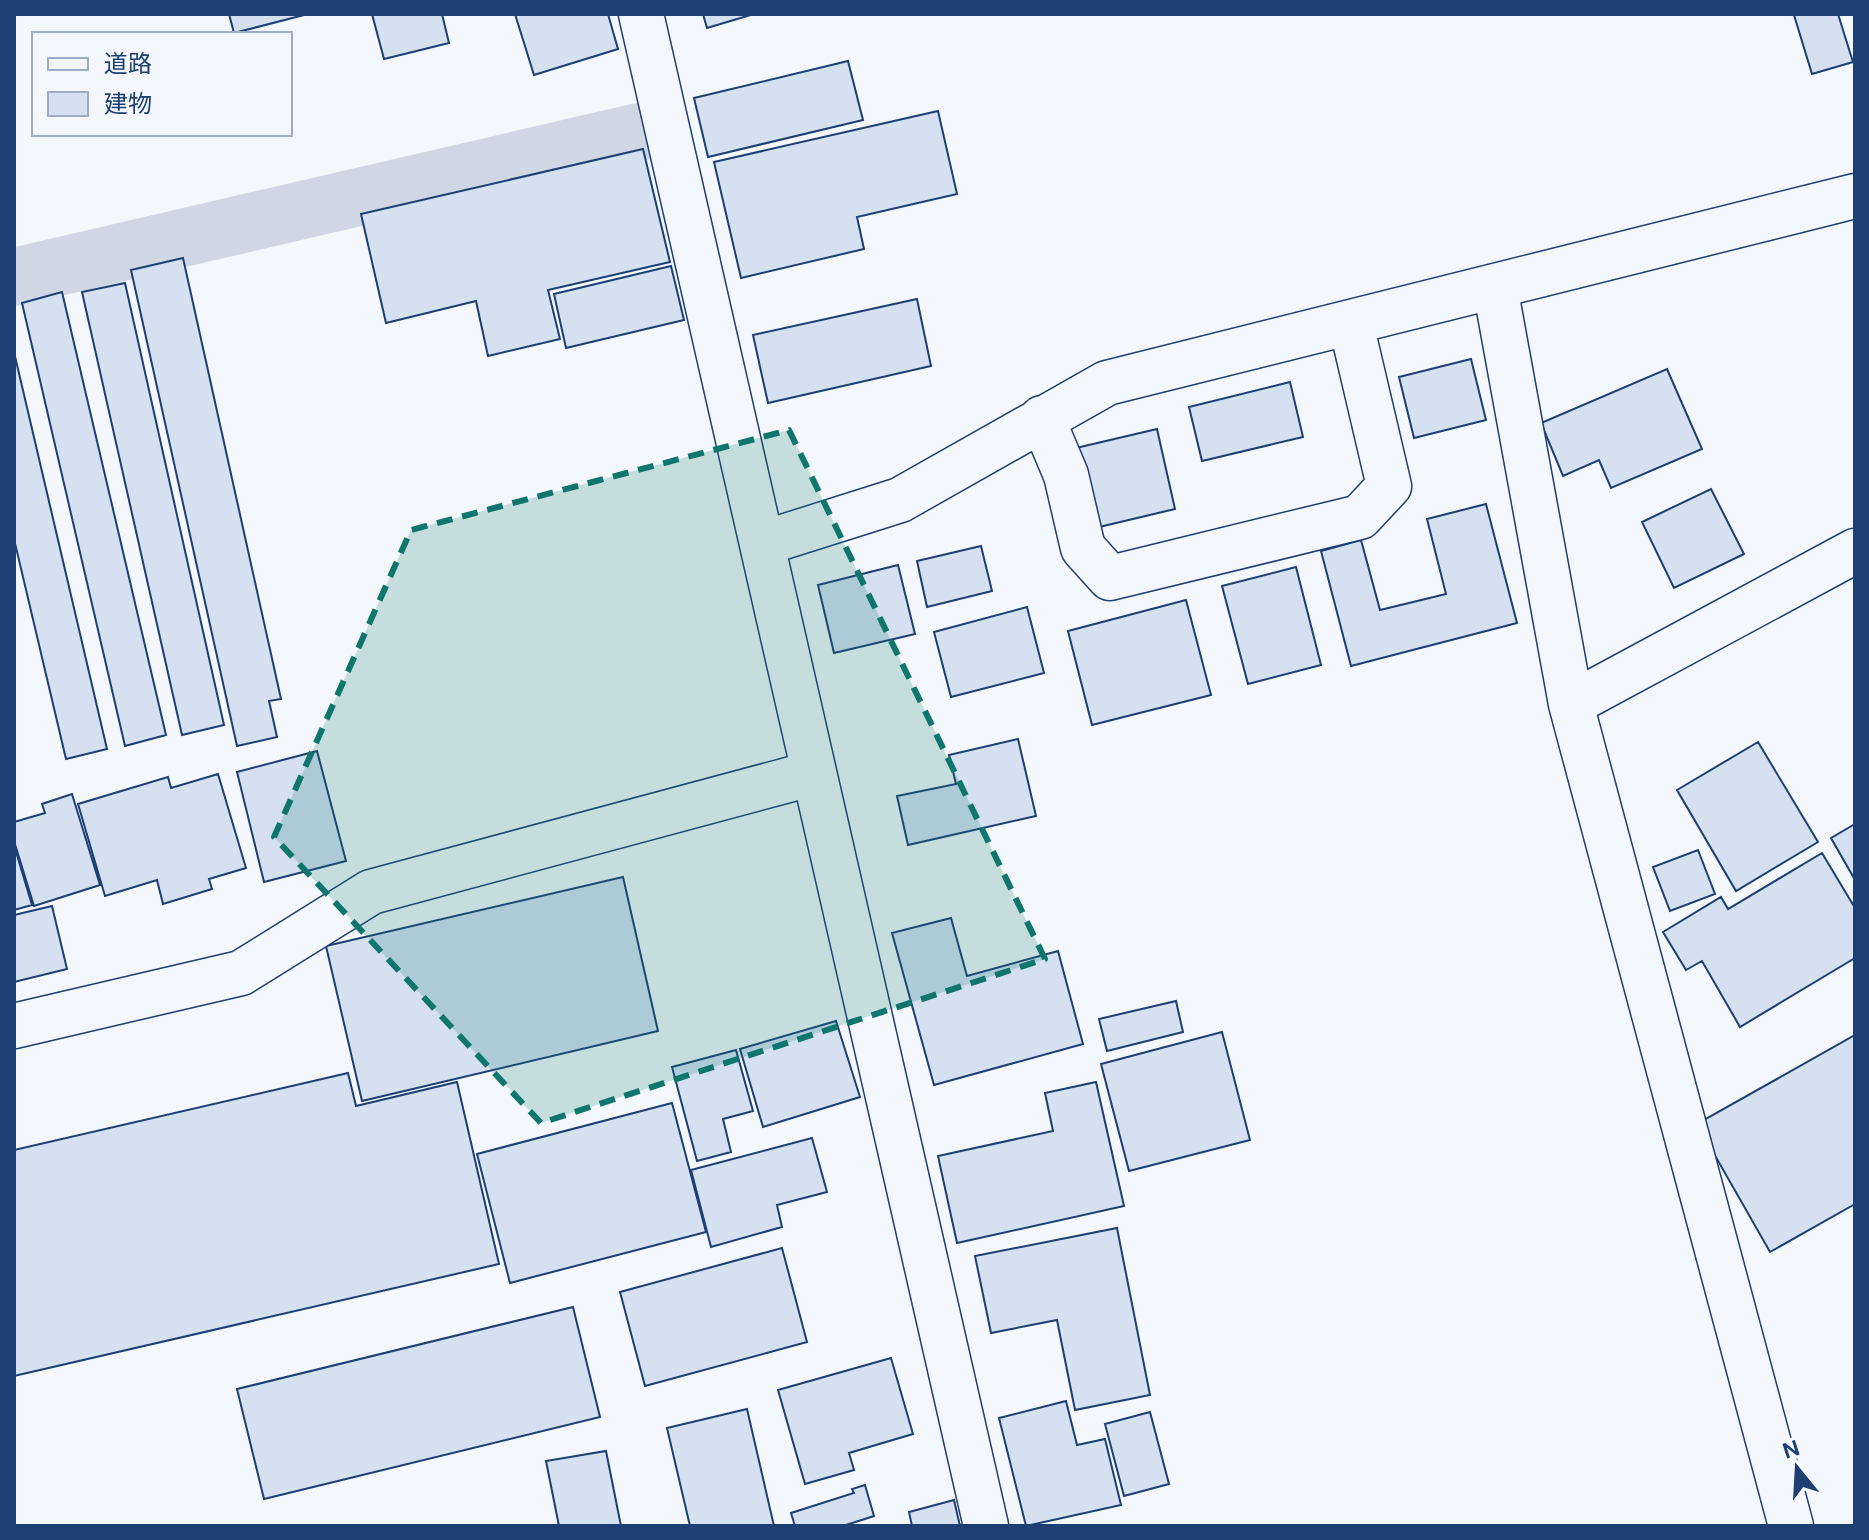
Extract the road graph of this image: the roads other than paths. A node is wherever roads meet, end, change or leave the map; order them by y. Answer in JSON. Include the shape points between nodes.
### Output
{"nodes":[{"id":1,"x":641,"y":14,"type":"edge"},
{"id":2,"x":1855,"y":196,"type":"edge"},
{"id":3,"x":1495,"y":287,"type":"junction"},
{"id":4,"x":1351,"y":324,"type":"junction"},
{"id":5,"x":1042,"y":418,"type":"junction"},
{"id":6,"x":764,"y":543,"type":"junction"},
{"id":7,"x":1855,"y":551,"type":"edge"},
{"id":8,"x":1571,"y":704,"type":"junction"},
{"id":9,"x":814,"y":773,"type":"junction"},
{"id":10,"x":14,"y":1026,"type":"edge"},
{"id":11,"x":986,"y":1526,"type":"edge"},
{"id":12,"x":1791,"y":1526,"type":"edge"}],
"edges":[{"from":1,"to":6,"type":"street"},
{"from":2,"to":3,"type":"street"},
{"from":3,"to":4,"type":"street"},
{"from":3,"to":8,"type":"street"},
{"from":4,"to":5,"type":"street","via":[[1107,383]]},
{"from":4,"to":5,"type":"street","via":[[1389,486],[1360,517],[1110,578],[1083,548],[1066,475]]},
{"from":5,"to":6,"type":"street","via":[[900,500]]},
{"from":6,"to":9,"type":"street"},
{"from":7,"to":8,"type":"street"},
{"from":8,"to":12,"type":"street"},
{"from":9,"to":10,"type":"street","via":[[371,892],[241,973]]},
{"from":9,"to":11,"type":"street"}]}
